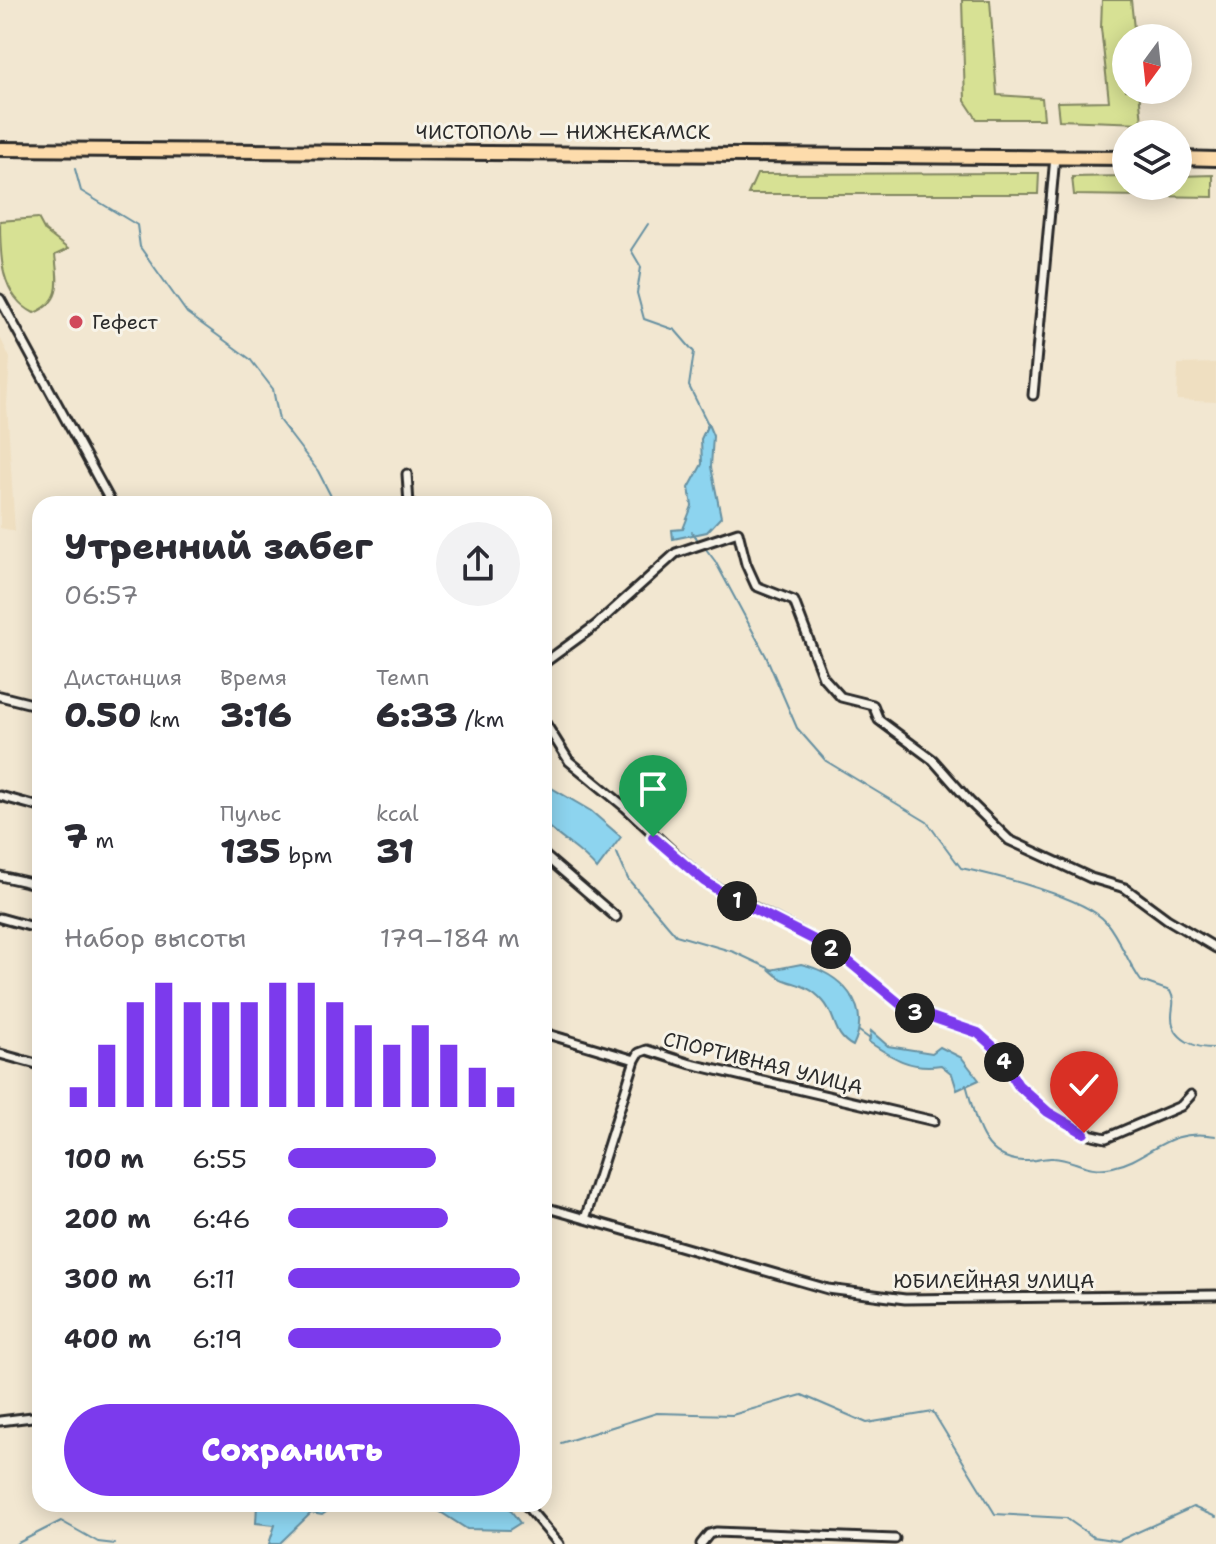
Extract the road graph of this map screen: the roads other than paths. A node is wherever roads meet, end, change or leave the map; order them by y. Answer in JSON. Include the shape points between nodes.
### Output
{"nodes":[{"id":1,"x":0,"y":149,"type":"edge"},
{"id":2,"x":1055,"y":157,"type":"junction"},
{"id":3,"x":1112,"y":158,"type":"edge"},
{"id":4,"x":1192,"y":158,"type":"edge"},
{"id":5,"x":1216,"y":159,"type":"edge"},
{"id":6,"x":0,"y":299,"type":"edge"},
{"id":7,"x":1033,"y":395,"type":"dead end"},
{"id":8,"x":407,"y":474,"type":"dead end"},
{"id":9,"x":108,"y":496,"type":"edge"},
{"id":10,"x":408,"y":496,"type":"edge"},
{"id":11,"x":552,"y":657,"type":"edge"},
{"id":12,"x":0,"y":696,"type":"edge"},
{"id":13,"x":32,"y":704,"type":"edge"},
{"id":14,"x":552,"y":734,"type":"edge"},
{"id":15,"x":0,"y":796,"type":"edge"},
{"id":16,"x":32,"y":805,"type":"edge"},
{"id":17,"x":552,"y":862,"type":"edge"},
{"id":18,"x":0,"y":876,"type":"edge"},
{"id":19,"x":32,"y":883,"type":"edge"},
{"id":20,"x":616,"y":917,"type":"dead end"},
{"id":21,"x":0,"y":918,"type":"edge"},
{"id":22,"x":32,"y":927,"type":"edge"},
{"id":23,"x":1216,"y":948,"type":"edge"},
{"id":24,"x":552,"y":1035,"type":"edge"},
{"id":25,"x":0,"y":1054,"type":"edge"},
{"id":26,"x":635,"y":1060,"type":"junction"},
{"id":27,"x":32,"y":1063,"type":"edge"},
{"id":28,"x":1191,"y":1095,"type":"dead end"},
{"id":29,"x":934,"y":1121,"type":"dead end"},
{"id":30,"x":552,"y":1209,"type":"edge"},
{"id":31,"x":585,"y":1219,"type":"junction"},
{"id":32,"x":1216,"y":1295,"type":"edge"},
{"id":33,"x":32,"y":1417,"type":"edge"},
{"id":34,"x":0,"y":1421,"type":"edge"},
{"id":35,"x":532,"y":1512,"type":"edge"},
{"id":36,"x":895,"y":1539,"type":"dead end"},
{"id":37,"x":559,"y":1544,"type":"edge"},
{"id":38,"x":701,"y":1544,"type":"edge"}],
"edges":[{"from":1,"to":2,"type":"main road","name":"ЧИСТОПОЛЬ — НИЖНЕКАМСК"},
{"from":2,"to":3,"type":"main road","name":"ЧИСТОПОЛЬ — НИЖНЕКАМСК"},
{"from":2,"to":7,"type":"street"},
{"from":4,"to":5,"type":"main road"},
{"from":6,"to":9,"type":"street"},
{"from":8,"to":10,"type":"street"},
{"from":11,"to":23,"type":"street","via":[[676,553],[738,532],[756,586],[794,601],[823,677],[841,697],[873,705],[879,720],[933,760],[1009,840],[1125,888]]},
{"from":12,"to":13,"type":"street"},
{"from":14,"to":28,"type":"street","via":[[569,761],[704,881],[836,951],[905,1008],[978,1033],[995,1048],[1018,1085],[1069,1126],[1106,1138],[1181,1106]]},
{"from":15,"to":16,"type":"street"},
{"from":17,"to":20,"type":"street"},
{"from":18,"to":19,"type":"street"},
{"from":21,"to":22,"type":"street"},
{"from":24,"to":26,"type":"street","name":"СПОРТИВНАЯ УЛИЦА"},
{"from":25,"to":27,"type":"street"},
{"from":26,"to":29,"type":"street","name":"СПОРТИВНАЯ УЛИЦА","via":[[647,1050]]},
{"from":26,"to":31,"type":"street"},
{"from":30,"to":31,"type":"street","name":"ЮБИЛЕЙНАЯ УЛИЦА"},
{"from":31,"to":32,"type":"street","name":"ЮБИЛЕЙНАЯ УЛИЦА","via":[[828,1289],[905,1299]]},
{"from":33,"to":34,"type":"street"},
{"from":35,"to":37,"type":"street"},
{"from":36,"to":38,"type":"street","via":[[716,1532]]}]}
